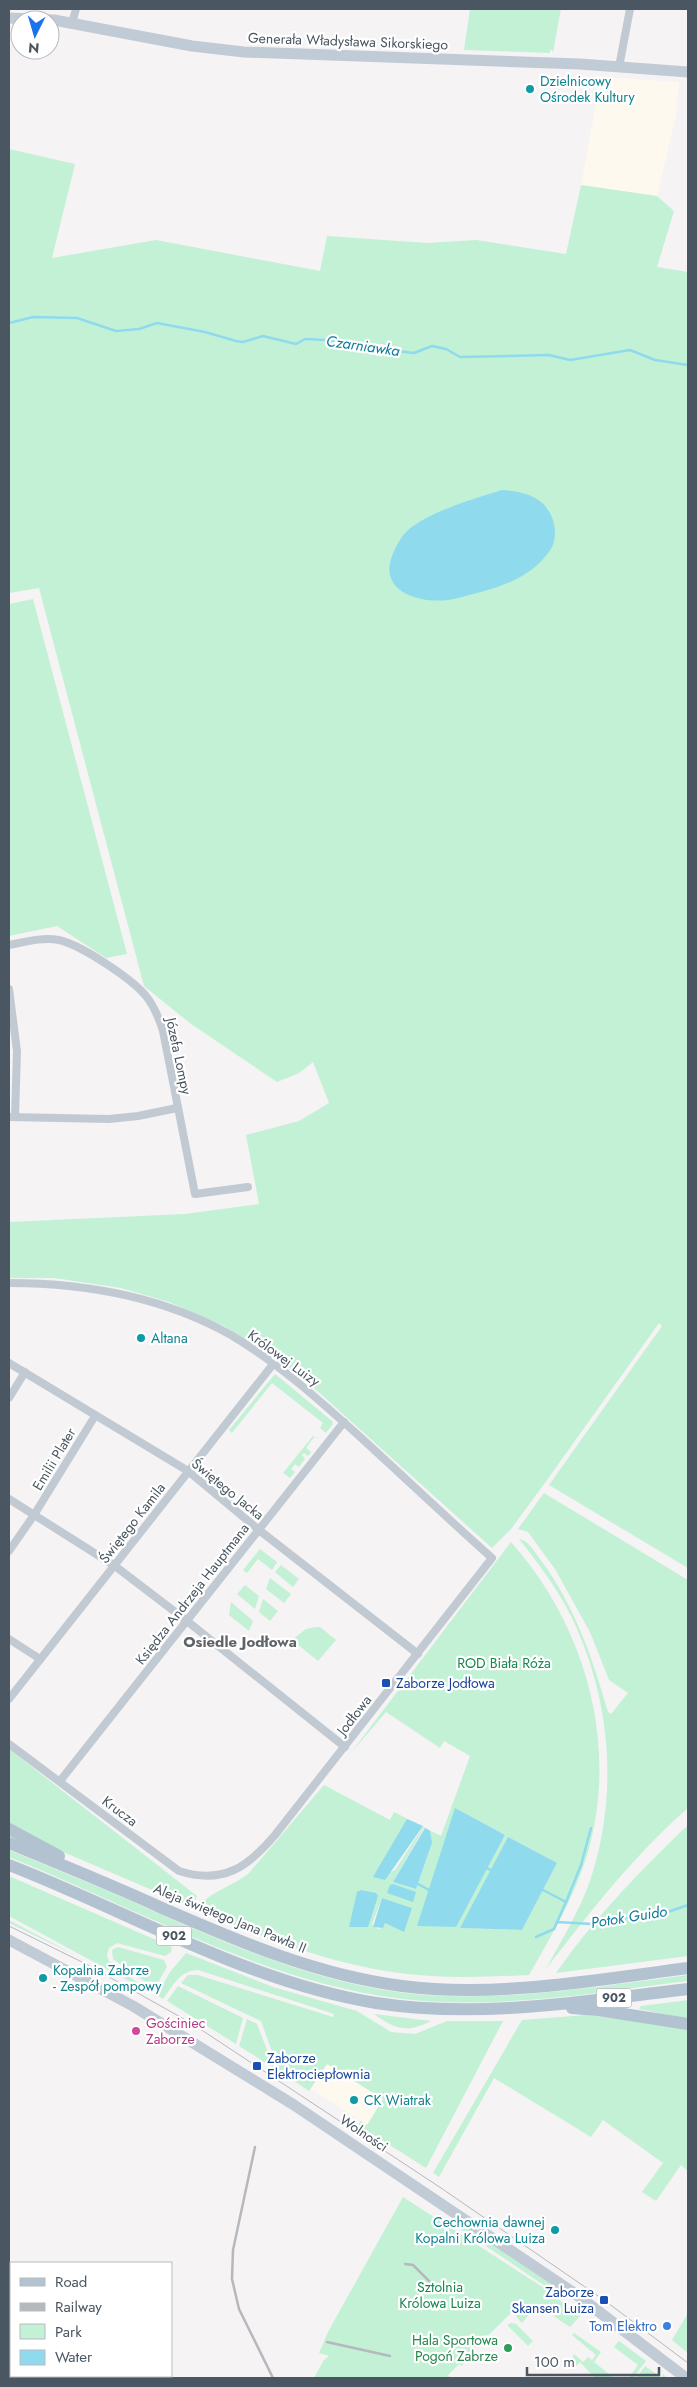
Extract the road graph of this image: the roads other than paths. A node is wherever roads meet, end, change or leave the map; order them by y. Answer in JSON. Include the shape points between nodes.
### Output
{"nodes":[{"id":1,"x":76,"y":9,"type":"edge"},
{"id":2,"x":630,"y":9,"type":"edge"},
{"id":3,"x":9,"y":18,"type":"edge"},
{"id":4,"x":72,"y":23,"type":"junction"},
{"id":5,"x":619,"y":66,"type":"junction"},
{"id":6,"x":688,"y":72,"type":"edge"},
{"id":7,"x":9,"y":945,"type":"edge"},
{"id":8,"x":9,"y":990,"type":"edge"},
{"id":9,"x":177,"y":1108,"type":"junction"},
{"id":10,"x":12,"y":1117,"type":"edge"},
{"id":11,"x":248,"y":1187,"type":"dead end"},
{"id":12,"x":9,"y":1283,"type":"edge"},
{"id":13,"x":9,"y":1363,"type":"edge"},
{"id":14,"x":274,"y":1363,"type":"junction"},
{"id":15,"x":25,"y":1372,"type":"junction"},
{"id":16,"x":9,"y":1398,"type":"edge"},
{"id":17,"x":95,"y":1416,"type":"junction"},
{"id":18,"x":344,"y":1422,"type":"junction"},
{"id":19,"x":188,"y":1470,"type":"junction"},
{"id":20,"x":9,"y":1499,"type":"edge"},
{"id":21,"x":34,"y":1515,"type":"junction"},
{"id":22,"x":259,"y":1530,"type":"junction"},
{"id":23,"x":9,"y":1551,"type":"edge"},
{"id":24,"x":492,"y":1558,"type":"joint"},
{"id":25,"x":115,"y":1566,"type":"junction"},
{"id":26,"x":187,"y":1621,"type":"junction"},
{"id":27,"x":9,"y":1639,"type":"edge"},
{"id":28,"x":418,"y":1654,"type":"junction"},
{"id":29,"x":40,"y":1659,"type":"junction"},
{"id":30,"x":9,"y":1699,"type":"edge"},
{"id":31,"x":9,"y":1744,"type":"edge"},
{"id":32,"x":345,"y":1747,"type":"junction"},
{"id":33,"x":60,"y":1781,"type":"junction"},
{"id":34,"x":9,"y":1829,"type":"edge"},
{"id":35,"x":9,"y":1843,"type":"edge"},
{"id":36,"x":9,"y":1865,"type":"edge"},
{"id":37,"x":224,"y":1874,"type":"joint"},
{"id":38,"x":111,"y":1886,"type":"junction"},
{"id":39,"x":9,"y":1940,"type":"edge"},
{"id":40,"x":686,"y":1968,"type":"edge"},
{"id":41,"x":688,"y":1989,"type":"edge"},
{"id":42,"x":539,"y":2007,"type":"junction"},
{"id":43,"x":688,"y":2024,"type":"edge"},
{"id":44,"x":686,"y":2378,"type":"edge"}],
"edges":[{"from":1,"to":4,"type":"street"},
{"from":2,"to":5,"type":"street"},
{"from":3,"to":4,"type":"street","name":"Generała Władysława Sikorskiego"},
{"from":4,"to":5,"type":"street","name":"Generała Władysława Sikorskiego","via":[[192,46],[244,52]]},
{"from":5,"to":6,"type":"street","name":"Generała Władysława Sikorskiego"},
{"from":7,"to":9,"type":"street","name":"Józefa Lompy","via":[[41,939],[66,942],[96,958],[141,991],[160,1020]]},
{"from":8,"to":10,"type":"street","via":[[17,1051]]},
{"from":9,"to":10,"type":"street","via":[[109,1119]]},
{"from":9,"to":11,"type":"street","name":"Józefa Lompy","via":[[195,1194]]},
{"from":12,"to":14,"type":"street","name":"Królowej Luizy","via":[[46,1283],[140,1298],[230,1335]]},
{"from":13,"to":15,"type":"street","name":"Świętego Jacka"},
{"from":14,"to":18,"type":"street","name":"Królowej Luizy"},
{"from":14,"to":19,"type":"street","name":"Świętego Kamila"},
{"from":15,"to":16,"type":"street"},
{"from":15,"to":17,"type":"street","name":"Świętego Jacka"},
{"from":17,"to":19,"type":"street","name":"Świętego Jacka"},
{"from":17,"to":21,"type":"street","name":"Emilii Plater"},
{"from":18,"to":22,"type":"street","name":"Księdza Andrzeja Hauptmana"},
{"from":18,"to":24,"type":"street","name":"Królowej Luizy"},
{"from":19,"to":22,"type":"street","name":"Świętego Jacka"},
{"from":19,"to":25,"type":"street","name":"Świętego Kamila"},
{"from":20,"to":21,"type":"street"},
{"from":21,"to":23,"type":"street","name":"Emilii Plater"},
{"from":21,"to":25,"type":"street"},
{"from":22,"to":26,"type":"street","name":"Księdza Andrzeja Hauptmana"},
{"from":22,"to":28,"type":"street","name":"Świętego Jacka"},
{"from":24,"to":28,"type":"street","name":"Jodłowa"},
{"from":25,"to":26,"type":"street"},
{"from":25,"to":29,"type":"street","name":"Świętego Kamila"},
{"from":26,"to":32,"type":"street"},
{"from":26,"to":33,"type":"street","name":"Księdza Andrzeja Hauptmana"},
{"from":27,"to":29,"type":"street"},
{"from":28,"to":32,"type":"street","name":"Jodłowa"},
{"from":29,"to":30,"type":"street","name":"Świętego Kamila"},
{"from":31,"to":33,"type":"street","name":"Krucza"},
{"from":32,"to":37,"type":"street","name":"Jodłowa","via":[[264,1848],[252,1860]]},
{"from":33,"to":37,"type":"street","name":"Krucza","via":[[179,1871],[202,1876]]},
{"from":34,"to":38,"type":"main road"},
{"from":35,"to":38,"type":"main road","name":"Aleja świętego Jana Pawła II","number":"902"},
{"from":36,"to":42,"type":"main road","number":"902","via":[[244,1965],[343,1996],[430,2009]]},
{"from":38,"to":40,"type":"main road","name":"Aleja świętego Jana Pawła II","number":"902","via":[[250,1946],[299,1963],[343,1976],[403,1986],[483,1989],[537,1986]]},
{"from":39,"to":44,"type":"street","name":"Wolności","via":[[132,2006],[294,2105],[577,2295]]},
{"from":41,"to":42,"type":"main road","number":"902"},
{"from":42,"to":43,"type":"main road","via":[[598,2010]]}]}
